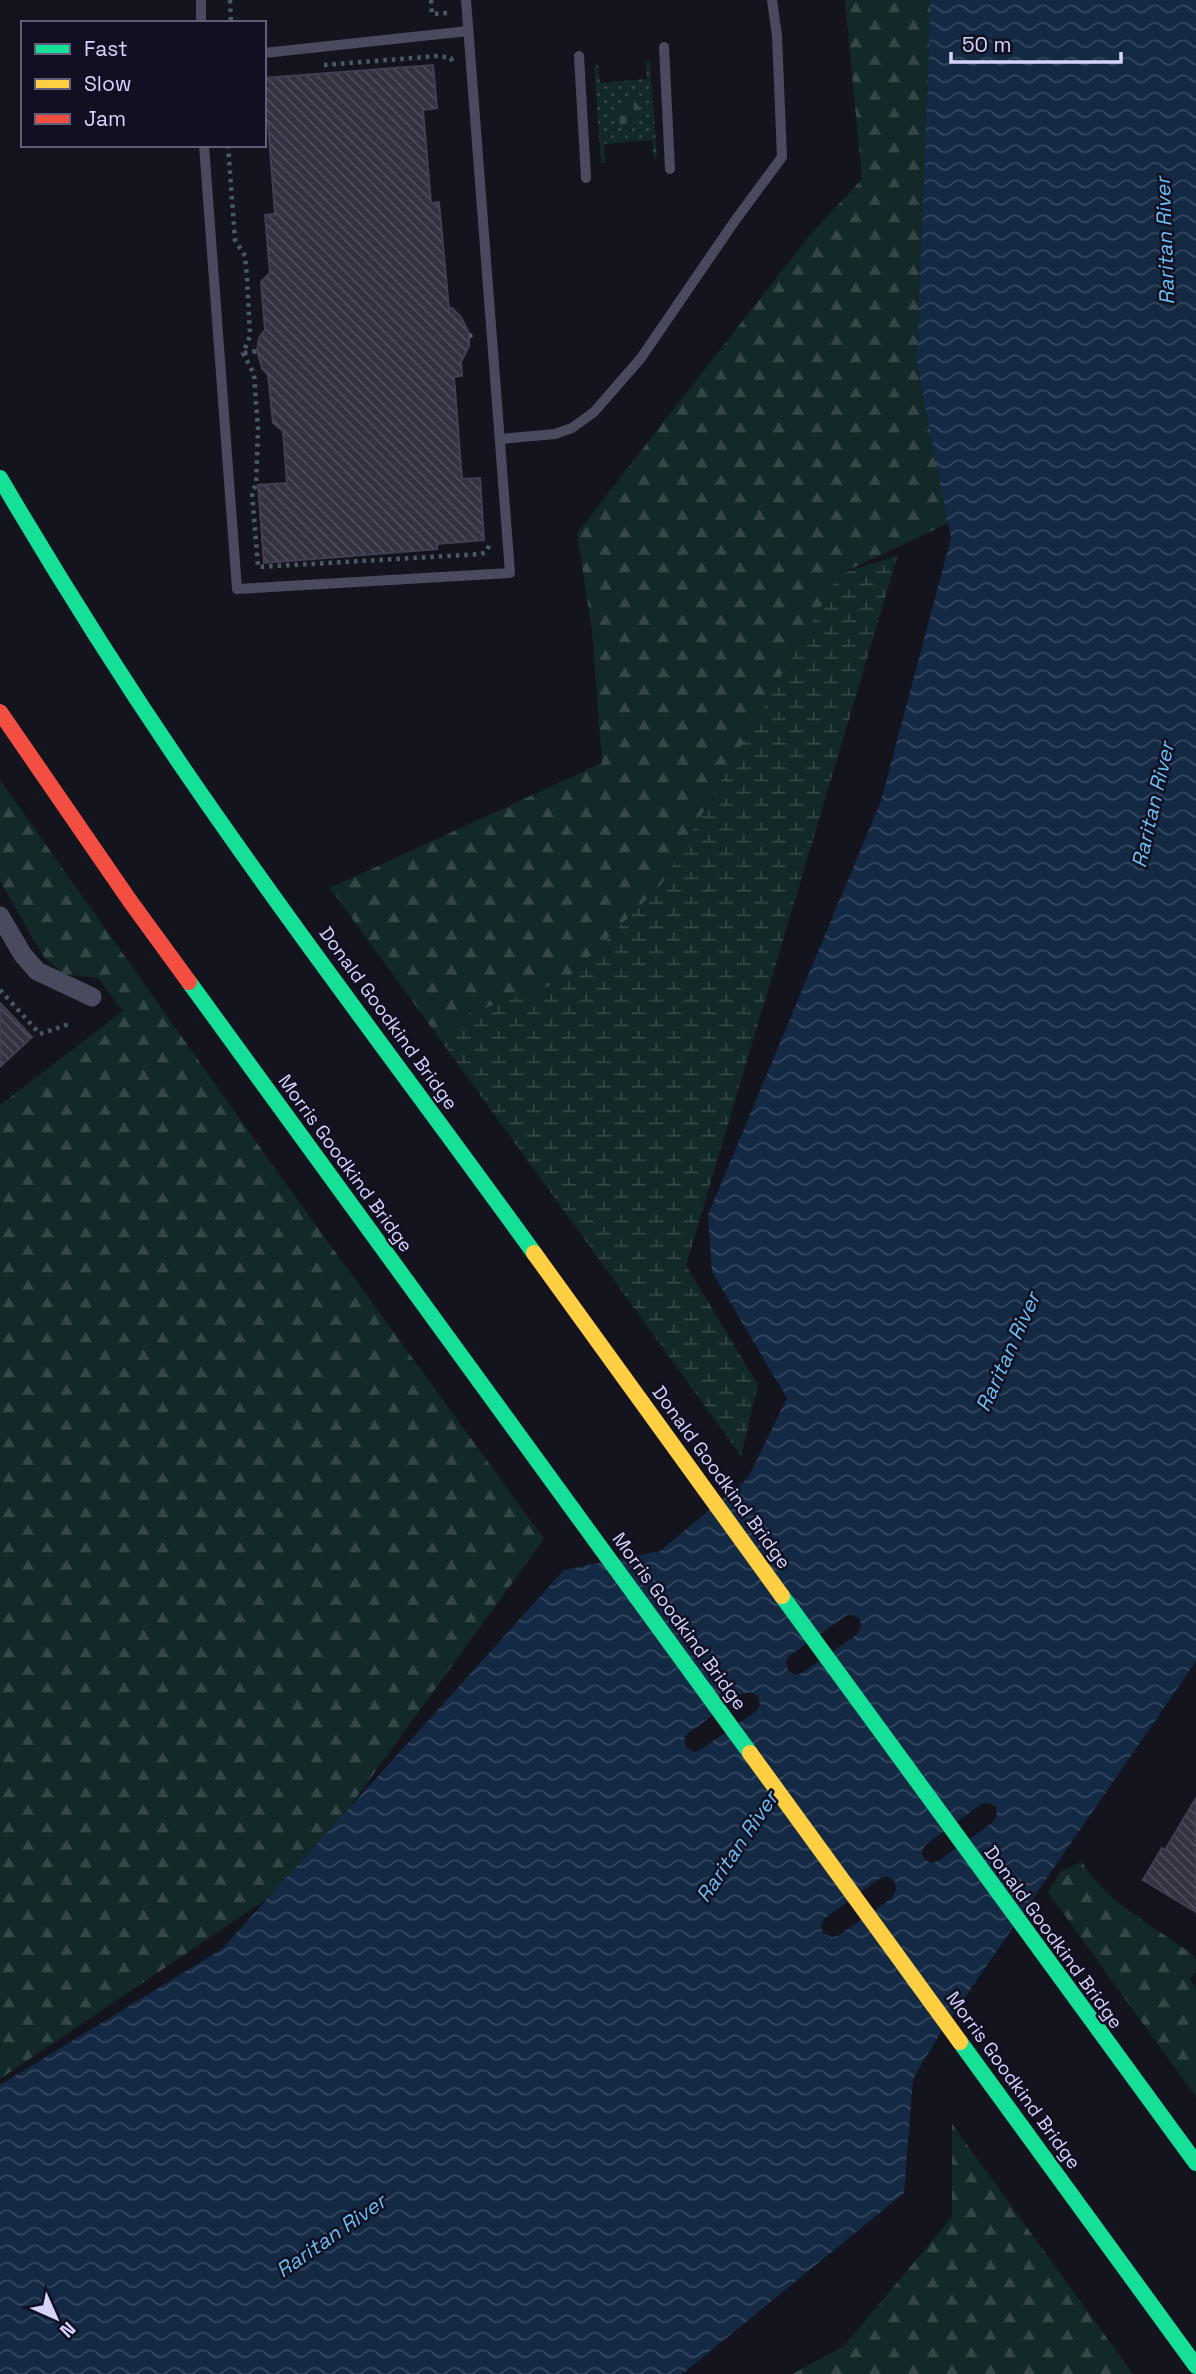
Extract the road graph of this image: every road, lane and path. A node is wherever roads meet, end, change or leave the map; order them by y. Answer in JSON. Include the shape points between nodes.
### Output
{"nodes":[{"id":1,"x":201,"y":0,"type":"edge"},
{"id":2,"x":230,"y":0,"type":"edge"},
{"id":3,"x":430,"y":0,"type":"edge"},
{"id":4,"x":466,"y":0,"type":"edge"},
{"id":5,"x":772,"y":0,"type":"edge"},
{"id":6,"x":448,"y":13,"type":"dead end"},
{"id":7,"x":201,"y":21,"type":"edge"},
{"id":8,"x":232,"y":21,"type":"edge"},
{"id":9,"x":468,"y":31,"type":"junction"},
{"id":10,"x":664,"y":47,"type":"dead end"},
{"id":11,"x":266,"y":53,"type":"edge"},
{"id":12,"x":579,"y":56,"type":"dead end"},
{"id":13,"x":314,"y":66,"type":"dead end"},
{"id":14,"x":454,"y":70,"type":"dead end"},
{"id":15,"x":204,"y":147,"type":"edge"},
{"id":16,"x":228,"y":147,"type":"edge"},
{"id":17,"x":670,"y":169,"type":"dead end"},
{"id":18,"x":586,"y":178,"type":"dead end"},
{"id":19,"x":475,"y":322,"type":"dead end"},
{"id":20,"x":469,"y":336,"type":"dead end"},
{"id":21,"x":257,"y":351,"type":"dead end"},
{"id":22,"x":243,"y":354,"type":"junction"},
{"id":23,"x":500,"y":439,"type":"junction"},
{"id":24,"x":0,"y":478,"type":"edge"},
{"id":25,"x":492,"y":538,"type":"dead end"},
{"id":26,"x":0,"y":712,"type":"edge"},
{"id":27,"x":0,"y":916,"type":"edge"},
{"id":28,"x":0,"y":990,"type":"edge"},
{"id":29,"x":92,"y":997,"type":"dead end"},
{"id":30,"x":69,"y":1024,"type":"dead end"},
{"id":31,"x":1196,"y":2164,"type":"edge"},
{"id":32,"x":1196,"y":2366,"type":"edge"}],
"edges":[{"from":1,"to":7,"type":"lane"},
{"from":2,"to":8,"type":"path"},
{"from":3,"to":6,"type":"path","via":[[432,14]]},
{"from":4,"to":9,"type":"lane"},
{"from":5,"to":23,"type":"lane","via":[[782,158],[641,358],[594,412],[555,434]]},
{"from":9,"to":11,"type":"lane"},
{"from":9,"to":23,"type":"lane"},
{"from":10,"to":17,"type":"lane"},
{"from":12,"to":18,"type":"lane"},
{"from":13,"to":14,"type":"path","via":[[438,56],[451,58]]},
{"from":15,"to":23,"type":"lane","via":[[237,589],[510,573]]},
{"from":16,"to":22,"type":"path","via":[[235,240],[245,256],[247,277],[250,336]]},
{"from":19,"to":20,"type":"path","via":[[476,335]]},
{"from":21,"to":22,"type":"path"},
{"from":22,"to":25,"type":"path","via":[[254,373],[257,415],[256,485],[252,492],[258,567],[481,554]]},
{"from":24,"to":31,"type":"highway","name":"Donald Goodkind Bridge","via":[[70,597],[216,814]]},
{"from":26,"to":32,"type":"highway","name":"Morris Goodkind Bridge","via":[[130,901]]},
{"from":27,"to":29,"type":"street","via":[[37,971]]},
{"from":28,"to":30,"type":"path","via":[[40,1034]]}]}
